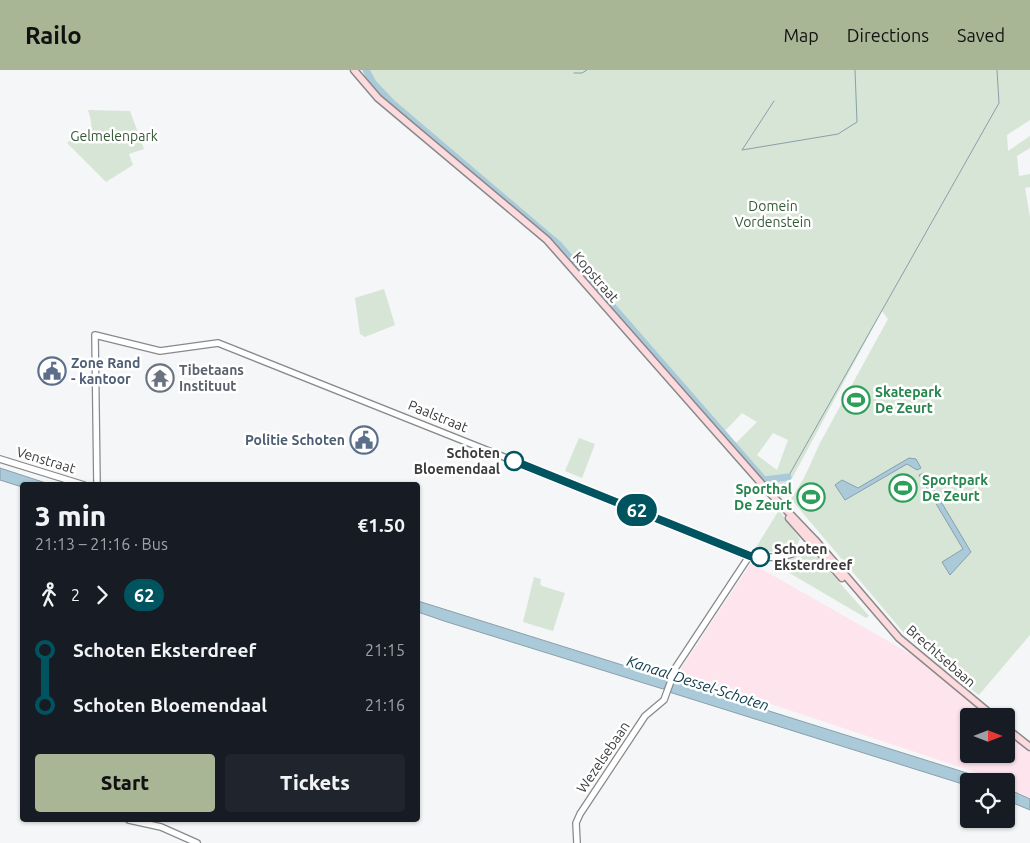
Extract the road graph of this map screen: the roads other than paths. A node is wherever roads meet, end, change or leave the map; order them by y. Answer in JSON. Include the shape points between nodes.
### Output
{"nodes":[{"id":1,"x":348,"y":70,"type":"edge"},
{"id":2,"x":354,"y":70,"type":"edge"},
{"id":3,"x":370,"y":89,"type":"junction"},
{"id":4,"x":0,"y":459,"type":"edge"},
{"id":5,"x":74,"y":482,"type":"edge"},
{"id":6,"x":97,"y":482,"type":"edge"},
{"id":7,"x":813,"y":542,"type":"junction"},
{"id":8,"x":750,"y":556,"type":"junction"},
{"id":9,"x":983,"y":708,"type":"edge"},
{"id":10,"x":1015,"y":735,"type":"edge"},
{"id":11,"x":1030,"y":747,"type":"edge"},
{"id":12,"x":138,"y":822,"type":"edge"},
{"id":13,"x":197,"y":843,"type":"edge"},
{"id":14,"x":577,"y":843,"type":"edge"}],
"edges":[{"from":1,"to":3,"type":"main road"},
{"from":2,"to":3,"type":"main road"},
{"from":3,"to":7,"type":"main road","name":"Kopstraat","via":[[547,240]]},
{"from":4,"to":5,"type":"street","name":"Venstraat"},
{"from":6,"to":8,"type":"street","name":"Paalstraat","via":[[95,335],[160,351],[218,343]]},
{"from":7,"to":8,"type":"street","name":"Paalstraat","via":[[795,554],[778,558]]},
{"from":7,"to":9,"type":"main road","name":"Brechtsebaan","via":[[899,638]]},
{"from":8,"to":14,"type":"street","name":"Wezelsebaan","via":[[676,667],[664,700],[645,716],[580,814],[576,823]]},
{"from":10,"to":11,"type":"main road"},
{"from":12,"to":13,"type":"street","via":[[161,827]]}]}
